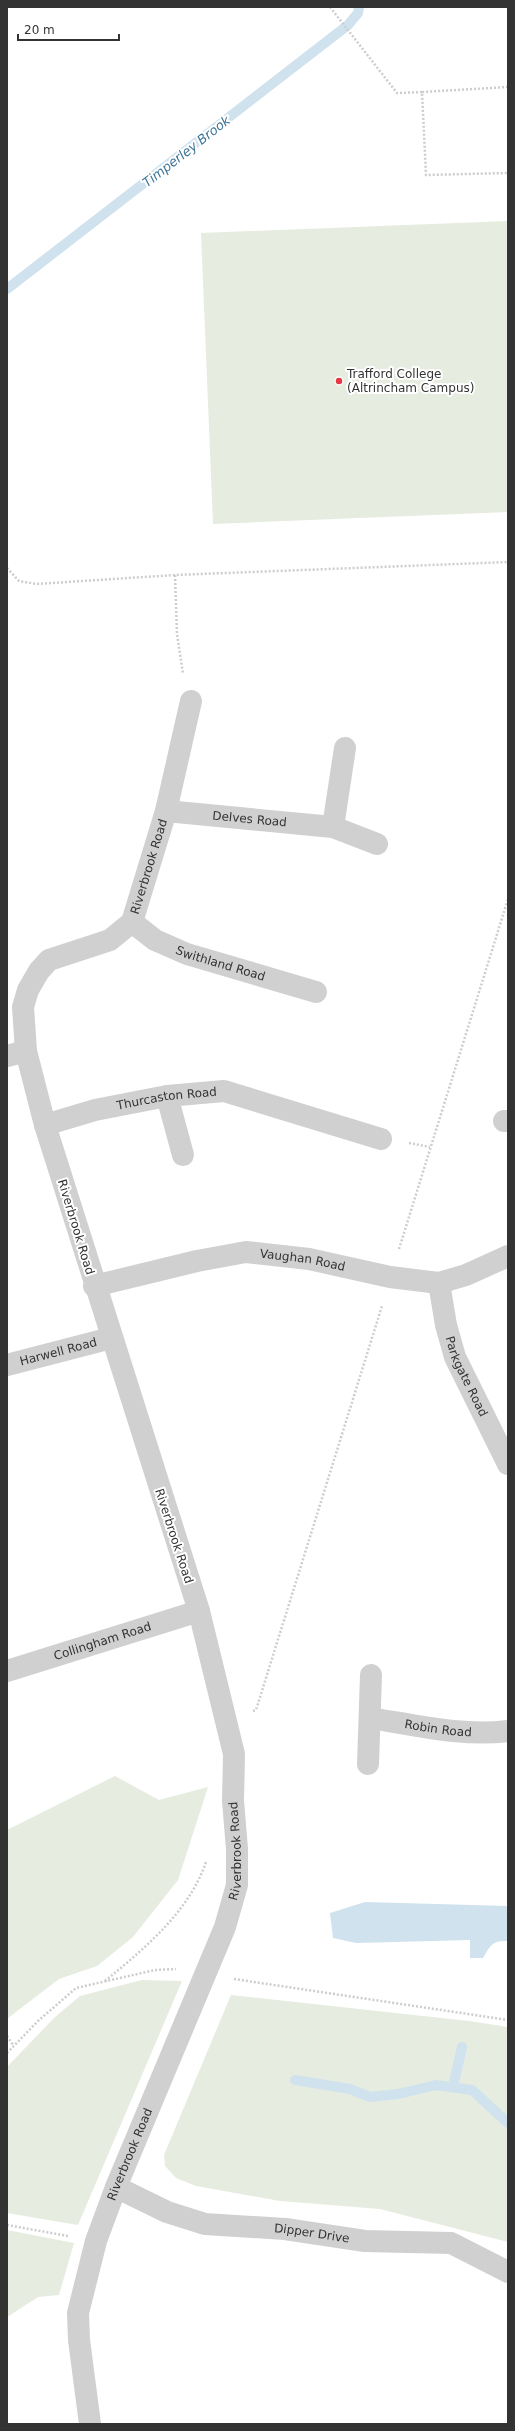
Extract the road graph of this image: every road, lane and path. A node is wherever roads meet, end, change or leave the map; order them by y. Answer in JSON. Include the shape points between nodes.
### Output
{"nodes":[{"id":1,"x":330,"y":7,"type":"edge"},
{"id":2,"x":508,"y":87,"type":"edge"},
{"id":3,"x":422,"y":92,"type":"junction"},
{"id":4,"x":508,"y":173,"type":"edge"},
{"id":5,"x":508,"y":562,"type":"edge"},
{"id":6,"x":7,"y":568,"type":"edge"},
{"id":7,"x":175,"y":575,"type":"junction"},
{"id":8,"x":191,"y":701,"type":"joint"},
{"id":9,"x":345,"y":748,"type":"dead end"},
{"id":10,"x":166,"y":811,"type":"junction"},
{"id":11,"x":333,"y":827,"type":"junction"},
{"id":12,"x":376,"y":844,"type":"dead end"},
{"id":13,"x":508,"y":899,"type":"edge"},
{"id":14,"x":132,"y":922,"type":"junction"},
{"id":15,"x":316,"y":992,"type":"dead end"},
{"id":16,"x":16,"y":1054,"type":"edge"},
{"id":17,"x":167,"y":1096,"type":"junction"},
{"id":18,"x":45,"y":1125,"type":"junction"},
{"id":19,"x":381,"y":1139,"type":"dead end"},
{"id":20,"x":183,"y":1155,"type":"dead end"},
{"id":21,"x":508,"y":1256,"type":"edge"},
{"id":22,"x":390,"y":1277,"type":"junction"},
{"id":23,"x":439,"y":1283,"type":"junction"},
{"id":24,"x":94,"y":1286,"type":"junction"},
{"id":25,"x":111,"y":1338,"type":"junction"},
{"id":26,"x":7,"y":1365,"type":"edge"},
{"id":27,"x":508,"y":1464,"type":"edge"},
{"id":28,"x":199,"y":1612,"type":"junction"},
{"id":29,"x":7,"y":1671,"type":"edge"},
{"id":30,"x":371,"y":1675,"type":"dead end"},
{"id":31,"x":225,"y":1718,"type":"junction"},
{"id":32,"x":370,"y":1718,"type":"junction"},
{"id":33,"x":508,"y":1731,"type":"edge"},
{"id":34,"x":368,"y":1764,"type":"dead end"},
{"id":35,"x":207,"y":1858,"type":"dead end"},
{"id":36,"x":207,"y":1974,"type":"junction"},
{"id":37,"x":103,"y":1983,"type":"junction"},
{"id":38,"x":508,"y":2020,"type":"edge"},
{"id":39,"x":7,"y":2036,"type":"edge"},
{"id":40,"x":13,"y":2045,"type":"junction"},
{"id":41,"x":7,"y":2054,"type":"edge"},
{"id":42,"x":116,"y":2187,"type":"junction"},
{"id":43,"x":7,"y":2225,"type":"edge"},
{"id":44,"x":96,"y":2241,"type":"junction"},
{"id":45,"x":508,"y":2272,"type":"edge"},
{"id":46,"x":90,"y":2424,"type":"edge"}],
"edges":[{"from":1,"to":3,"type":"path","via":[[397,93]]},
{"from":2,"to":3,"type":"path"},
{"from":3,"to":4,"type":"path","via":[[426,175]]},
{"from":5,"to":7,"type":"path"},
{"from":6,"to":7,"type":"path","via":[[19,581],[36,584]]},
{"from":7,"to":8,"type":"path","via":[[181,667]]},
{"from":8,"to":10,"type":"street","name":"Riverbrook Road"},
{"from":9,"to":11,"type":"street"},
{"from":10,"to":11,"type":"street","name":"Delves Road"},
{"from":10,"to":14,"type":"street","name":"Riverbrook Road"},
{"from":11,"to":12,"type":"street","name":"Delves Road"},
{"from":13,"to":22,"type":"path"},
{"from":14,"to":15,"type":"street","name":"Swithland Road","via":[[154,940],[187,954]]},
{"from":14,"to":16,"type":"street","name":"Riverbrook Road","via":[[110,940],[49,960],[38,971],[23,1006]]},
{"from":16,"to":18,"type":"street","name":"Riverbrook Road"},
{"from":17,"to":18,"type":"street","name":"Thurcaston Road","via":[[95,1110]]},
{"from":17,"to":19,"type":"street","name":"Thurcaston Road","via":[[224,1091]]},
{"from":17,"to":20,"type":"street"},
{"from":18,"to":24,"type":"street","name":"Riverbrook Road"},
{"from":21,"to":23,"type":"street","name":"Vaughan Road","via":[[466,1275]]},
{"from":22,"to":23,"type":"street","name":"Vaughan Road"},
{"from":22,"to":24,"type":"street","name":"Vaughan Road","via":[[309,1259],[246,1252]]},
{"from":22,"to":31,"type":"path","via":[[256,1710]]},
{"from":23,"to":27,"type":"street","name":"Parkgate Road","via":[[446,1325],[455,1357]]},
{"from":24,"to":25,"type":"street","name":"Riverbrook Road"},
{"from":25,"to":26,"type":"street","name":"Harwell Road"},
{"from":25,"to":28,"type":"street","name":"Riverbrook Road"},
{"from":28,"to":29,"type":"street","name":"Collingham Road"},
{"from":28,"to":31,"type":"street","name":"Riverbrook Road"},
{"from":30,"to":32,"type":"street"},
{"from":31,"to":36,"type":"street","name":"Riverbrook Road","via":[[234,1754],[233,1801],[237,1886]]},
{"from":32,"to":33,"type":"street","name":"Robin Road","via":[[452,1730],[495,1733]]},
{"from":32,"to":34,"type":"street"},
{"from":35,"to":37,"type":"path","via":[[201,1878],[169,1923],[139,1953]]},
{"from":36,"to":37,"type":"path","via":[[186,1969],[155,1970]]},
{"from":36,"to":38,"type":"path"},
{"from":36,"to":42,"type":"street","name":"Riverbrook Road"},
{"from":37,"to":40,"type":"path","via":[[76,1988]]},
{"from":39,"to":40,"type":"path"},
{"from":40,"to":41,"type":"path"},
{"from":42,"to":44,"type":"street","name":"Riverbrook Road"},
{"from":42,"to":45,"type":"street","name":"Dipper Drive","via":[[167,2212],[205,2224],[285,2229],[365,2241],[451,2243]]},
{"from":43,"to":44,"type":"path"},
{"from":44,"to":46,"type":"street","name":"Riverbrook Road","via":[[78,2313]]}]}
